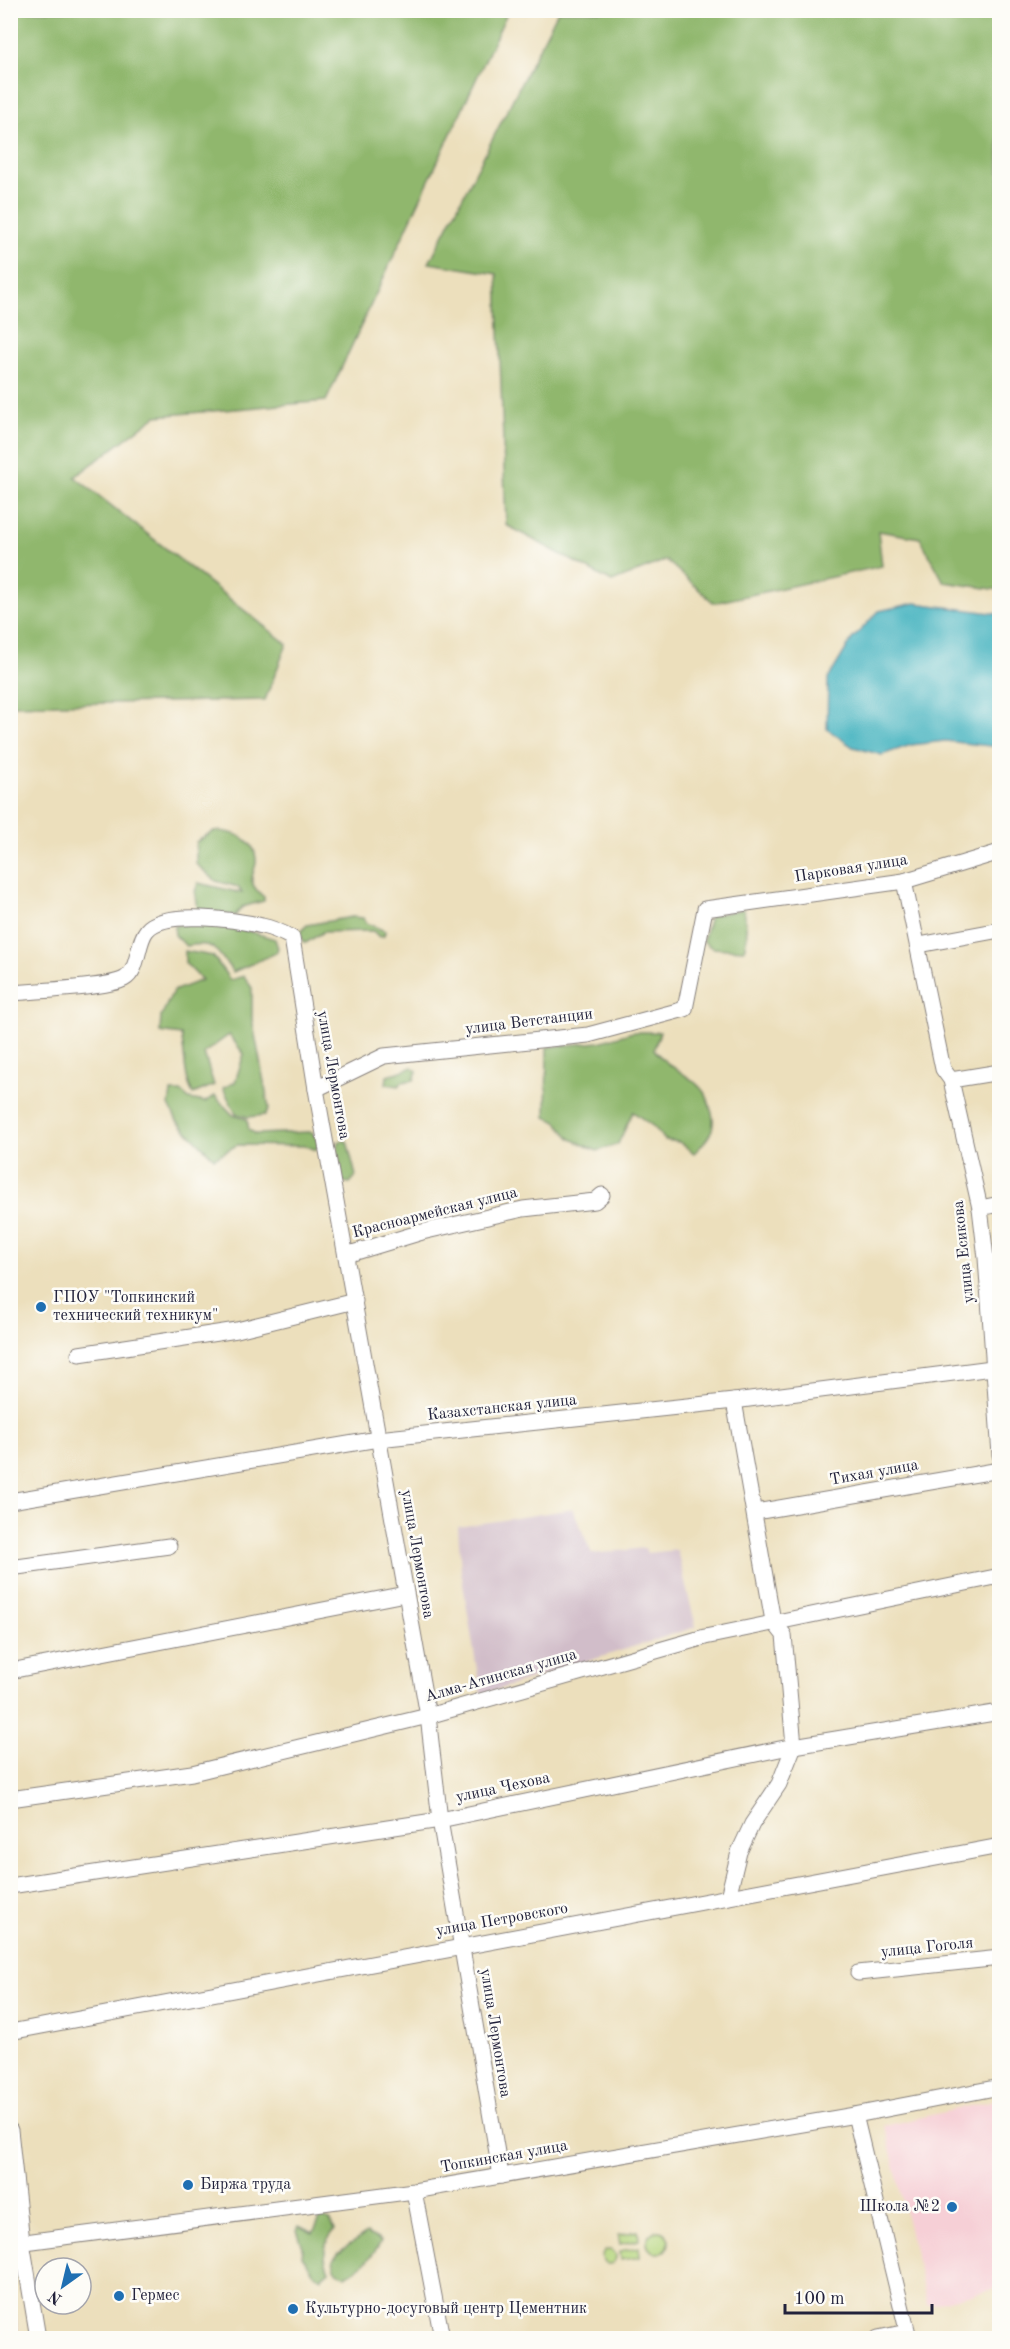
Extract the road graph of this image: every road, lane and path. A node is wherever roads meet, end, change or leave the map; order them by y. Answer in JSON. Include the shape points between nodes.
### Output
{"nodes":[{"id":1,"x":999,"y":852,"type":"edge"},
{"id":2,"x":904,"y":881,"type":"junction"},
{"id":3,"x":705,"y":909,"type":"joint"},
{"id":4,"x":999,"y":930,"type":"edge"},
{"id":5,"x":919,"y":945,"type":"junction"},
{"id":6,"x":10,"y":993,"type":"edge"},
{"id":7,"x":999,"y":1072,"type":"edge"},
{"id":8,"x":951,"y":1080,"type":"junction"},
{"id":9,"x":316,"y":1089,"type":"junction"},
{"id":10,"x":602,"y":1195,"type":"dead end"},
{"id":11,"x":999,"y":1204,"type":"edge"},
{"id":12,"x":980,"y":1208,"type":"junction"},
{"id":13,"x":346,"y":1255,"type":"junction"},
{"id":14,"x":993,"y":1257,"type":"edge"},
{"id":15,"x":355,"y":1301,"type":"junction"},
{"id":16,"x":80,"y":1354,"type":"dead end"},
{"id":17,"x":996,"y":1368,"type":"edge"},
{"id":18,"x":734,"y":1401,"type":"junction"},
{"id":19,"x":378,"y":1440,"type":"junction"},
{"id":20,"x":999,"y":1455,"type":"edge"},
{"id":21,"x":999,"y":1470,"type":"edge"},
{"id":22,"x":10,"y":1501,"type":"edge"},
{"id":23,"x":755,"y":1512,"type":"junction"},
{"id":24,"x":169,"y":1546,"type":"dead end"},
{"id":25,"x":10,"y":1568,"type":"edge"},
{"id":26,"x":999,"y":1576,"type":"edge"},
{"id":27,"x":405,"y":1594,"type":"junction"},
{"id":28,"x":773,"y":1621,"type":"junction"},
{"id":29,"x":10,"y":1671,"type":"edge"},
{"id":30,"x":999,"y":1712,"type":"edge"},
{"id":31,"x":428,"y":1716,"type":"junction"},
{"id":32,"x":794,"y":1746,"type":"junction"},
{"id":33,"x":10,"y":1799,"type":"edge"},
{"id":34,"x":440,"y":1820,"type":"junction"},
{"id":35,"x":999,"y":1846,"type":"edge"},
{"id":36,"x":10,"y":1886,"type":"edge"},
{"id":37,"x":728,"y":1897,"type":"junction"},
{"id":38,"x":463,"y":1945,"type":"junction"},
{"id":39,"x":999,"y":1958,"type":"edge"},
{"id":40,"x":858,"y":1973,"type":"dead end"},
{"id":41,"x":10,"y":2032,"type":"edge"},
{"id":42,"x":999,"y":2087,"type":"edge"},
{"id":43,"x":855,"y":2115,"type":"junction"},
{"id":44,"x":10,"y":2130,"type":"edge"},
{"id":45,"x":501,"y":2176,"type":"junction"},
{"id":46,"x":414,"y":2191,"type":"junction"},
{"id":47,"x":16,"y":2243,"type":"edge"},
{"id":48,"x":908,"y":2335,"type":"edge"},
{"id":49,"x":38,"y":2338,"type":"edge"},
{"id":50,"x":442,"y":2338,"type":"edge"},
{"id":51,"x":878,"y":2338,"type":"edge"}],
"edges":[{"from":1,"to":2,"type":"street","name":"Парковая улица"},
{"from":2,"to":3,"type":"street","name":"Парковая улица"},
{"from":2,"to":5,"type":"street","name":"улица Есикова"},
{"from":3,"to":9,"type":"street","name":"улица Ветстанции","via":[[685,1009],[588,1035],[384,1056]]},
{"from":4,"to":5,"type":"street"},
{"from":5,"to":8,"type":"street","name":"улица Есикова","via":[[943,1069]]},
{"from":6,"to":9,"type":"street","name":"улица Лермонтова","via":[[125,978],[133,969],[145,931],[162,920],[189,917],[263,926],[292,938]]},
{"from":7,"to":8,"type":"street"},
{"from":8,"to":12,"type":"street","name":"улица Есикова"},
{"from":9,"to":13,"type":"street","name":"улица Лермонтова"},
{"from":10,"to":13,"type":"street","name":"Красноармейская улица","via":[[595,1201],[523,1209],[433,1229]]},
{"from":11,"to":12,"type":"street"},
{"from":12,"to":14,"type":"street","name":"улица Есикова"},
{"from":13,"to":15,"type":"street","name":"улица Лермонтова"},
{"from":14,"to":17,"type":"street","name":"улица Есикова"},
{"from":15,"to":16,"type":"street","via":[[237,1330]]},
{"from":15,"to":19,"type":"street","name":"улица Лермонтова"},
{"from":17,"to":18,"type":"street","name":"Казахстанская улица"},
{"from":17,"to":20,"type":"street","name":"улица Есикова"},
{"from":18,"to":19,"type":"street","name":"Казахстанская улица"},
{"from":18,"to":23,"type":"street"},
{"from":19,"to":22,"type":"street","name":"Казахстанская улица"},
{"from":19,"to":27,"type":"street","name":"улица Лермонтова"},
{"from":21,"to":23,"type":"street","name":"Тихая улица"},
{"from":23,"to":28,"type":"street"},
{"from":24,"to":25,"type":"street"},
{"from":26,"to":28,"type":"street","name":"Алма-Атинская улица"},
{"from":27,"to":29,"type":"street"},
{"from":27,"to":31,"type":"street","name":"улица Лермонтова"},
{"from":28,"to":31,"type":"street","name":"Алма-Атинская улица"},
{"from":28,"to":32,"type":"street","via":[[784,1635]]},
{"from":30,"to":32,"type":"street","name":"улица Чехова"},
{"from":31,"to":33,"type":"street","name":"Алма-Атинская улица","via":[[192,1773]]},
{"from":31,"to":34,"type":"street","name":"улица Лермонтова"},
{"from":32,"to":34,"type":"street","name":"улица Чехова"},
{"from":32,"to":37,"type":"street","via":[[779,1784],[739,1852]]},
{"from":34,"to":36,"type":"street","name":"улица Чехова"},
{"from":34,"to":38,"type":"street","name":"улица Лермонтова"},
{"from":35,"to":37,"type":"street","name":"улица Петровского"},
{"from":37,"to":38,"type":"street","name":"улица Петровского"},
{"from":38,"to":41,"type":"street","name":"улица Петровского"},
{"from":38,"to":45,"type":"street","name":"улица Лермонтова"},
{"from":39,"to":40,"type":"street","name":"улица Гоголя"},
{"from":42,"to":43,"type":"street","name":"Топкинская улица"},
{"from":43,"to":45,"type":"street","name":"Топкинская улица"},
{"from":43,"to":48,"type":"street"},
{"from":44,"to":47,"type":"street"},
{"from":45,"to":46,"type":"street","name":"Топкинская улица"},
{"from":46,"to":47,"type":"street","name":"Топкинская улица"},
{"from":46,"to":50,"type":"street"},
{"from":47,"to":49,"type":"street"},
{"from":48,"to":51,"type":"street"}]}
